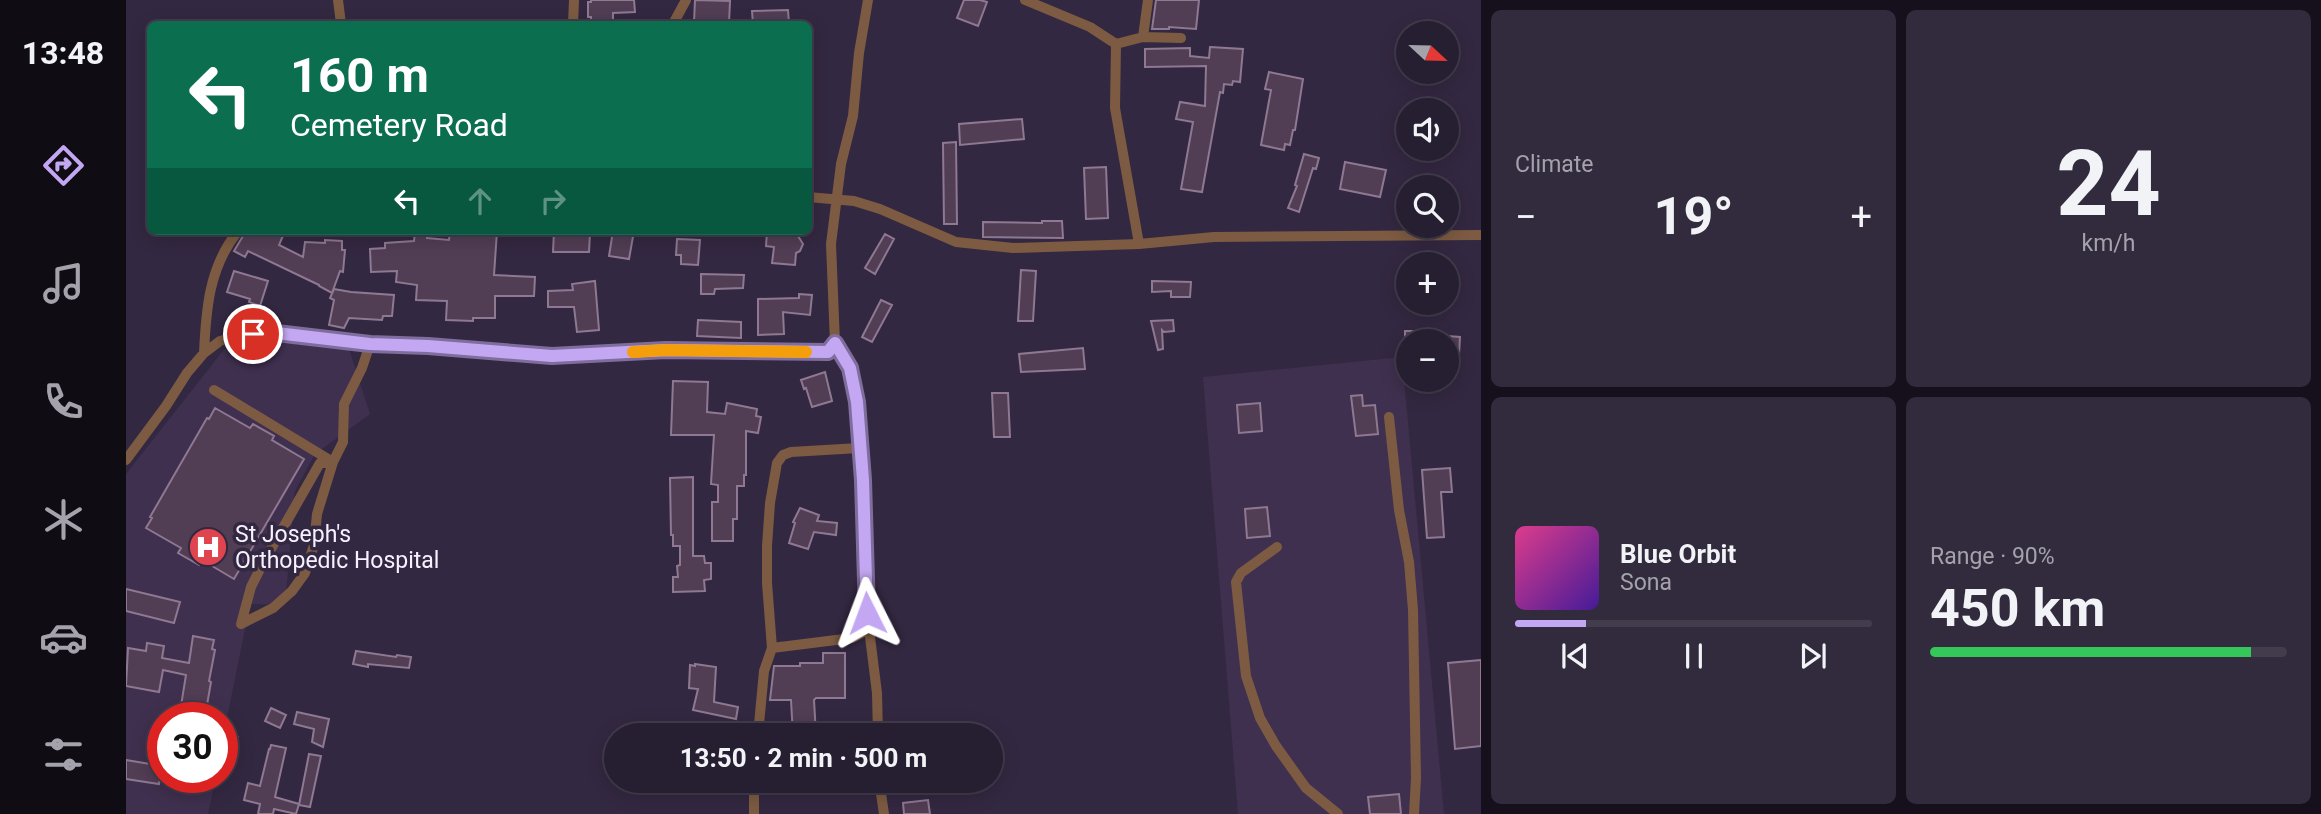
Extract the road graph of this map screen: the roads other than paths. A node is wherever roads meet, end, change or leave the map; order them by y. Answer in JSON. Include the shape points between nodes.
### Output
{"nodes":[{"id":1,"x":338,"y":0,"type":"edge"},
{"id":2,"x":574,"y":0,"type":"edge"},
{"id":3,"x":687,"y":0,"type":"edge"},
{"id":4,"x":868,"y":0,"type":"edge"},
{"id":5,"x":1025,"y":0,"type":"edge"},
{"id":6,"x":1148,"y":0,"type":"edge"},
{"id":7,"x":341,"y":21,"type":"edge"},
{"id":8,"x":573,"y":21,"type":"edge"},
{"id":9,"x":675,"y":21,"type":"edge"},
{"id":10,"x":1143,"y":37,"type":"junction"},
{"id":11,"x":1181,"y":38,"type":"dead end"},
{"id":12,"x":1116,"y":44,"type":"junction"},
{"id":13,"x":812,"y":197,"type":"edge"},
{"id":14,"x":838,"y":199,"type":"junction"},
{"id":15,"x":235,"y":235,"type":"edge"},
{"id":16,"x":1481,"y":235,"type":"edge"},
{"id":17,"x":1139,"y":244,"type":"junction"},
{"id":18,"x":835,"y":343,"type":"junction"},
{"id":19,"x":370,"y":344,"type":"junction"},
{"id":20,"x":204,"y":353,"type":"junction"},
{"id":21,"x":214,"y":390,"type":"dead end"},
{"id":22,"x":1389,"y":417,"type":"dead end"},
{"id":23,"x":859,"y":448,"type":"junction"},
{"id":24,"x":126,"y":460,"type":"edge"},
{"id":25,"x":333,"y":462,"type":"junction"},
{"id":26,"x":1277,"y":547,"type":"dead end"},
{"id":27,"x":869,"y":629,"type":"junction"},
{"id":28,"x":772,"y":648,"type":"junction"},
{"id":29,"x":759,"y":723,"type":"edge"},
{"id":30,"x":878,"y":723,"type":"edge"},
{"id":31,"x":754,"y":793,"type":"edge"},
{"id":32,"x":880,"y":793,"type":"edge"},
{"id":33,"x":754,"y":814,"type":"edge"},
{"id":34,"x":884,"y":814,"type":"edge"},
{"id":35,"x":1338,"y":814,"type":"edge"},
{"id":36,"x":1414,"y":814,"type":"edge"}],
"edges":[{"from":1,"to":7,"type":"street"},
{"from":2,"to":8,"type":"street"},
{"from":3,"to":9,"type":"street"},
{"from":4,"to":14,"type":"street"},
{"from":5,"to":12,"type":"street","via":[[1090,27]]},
{"from":6,"to":10,"type":"street"},
{"from":10,"to":11,"type":"street"},
{"from":10,"to":12,"type":"street"},
{"from":12,"to":17,"type":"street","via":[[1115,108]]},
{"from":13,"to":14,"type":"street"},
{"from":14,"to":17,"type":"street","via":[[880,209],[956,242],[1013,248]]},
{"from":14,"to":18,"type":"street","via":[[831,244]]},
{"from":15,"to":20,"type":"street","via":[[214,273],[206,305]]},
{"from":16,"to":17,"type":"street","via":[[1214,237]]},
{"from":18,"to":19,"type":"street","via":[[828,352],[666,350],[552,356]]},
{"from":18,"to":23,"type":"street","via":[[850,368]]},
{"from":19,"to":20,"type":"street","via":[[268,332],[220,341]]},
{"from":19,"to":25,"type":"street","via":[[344,404],[343,442]]},
{"from":20,"to":24,"type":"street"},
{"from":21,"to":25,"type":"street"},
{"from":22,"to":36,"type":"street","via":[[1413,610]]},
{"from":23,"to":27,"type":"street"},
{"from":23,"to":28,"type":"street","via":[[791,452],[777,463],[767,546]]},
{"from":25,"to":25,"type":"street","via":[[320,463],[263,563],[241,625],[273,608],[305,573]]},
{"from":26,"to":35,"type":"street","via":[[1241,573],[1236,582],[1246,676],[1260,718],[1276,746],[1307,788]]},
{"from":27,"to":28,"type":"street","via":[[852,638]]},
{"from":27,"to":30,"type":"street"},
{"from":28,"to":29,"type":"street","via":[[764,671]]},
{"from":31,"to":33,"type":"street"},
{"from":32,"to":34,"type":"street"}]}
